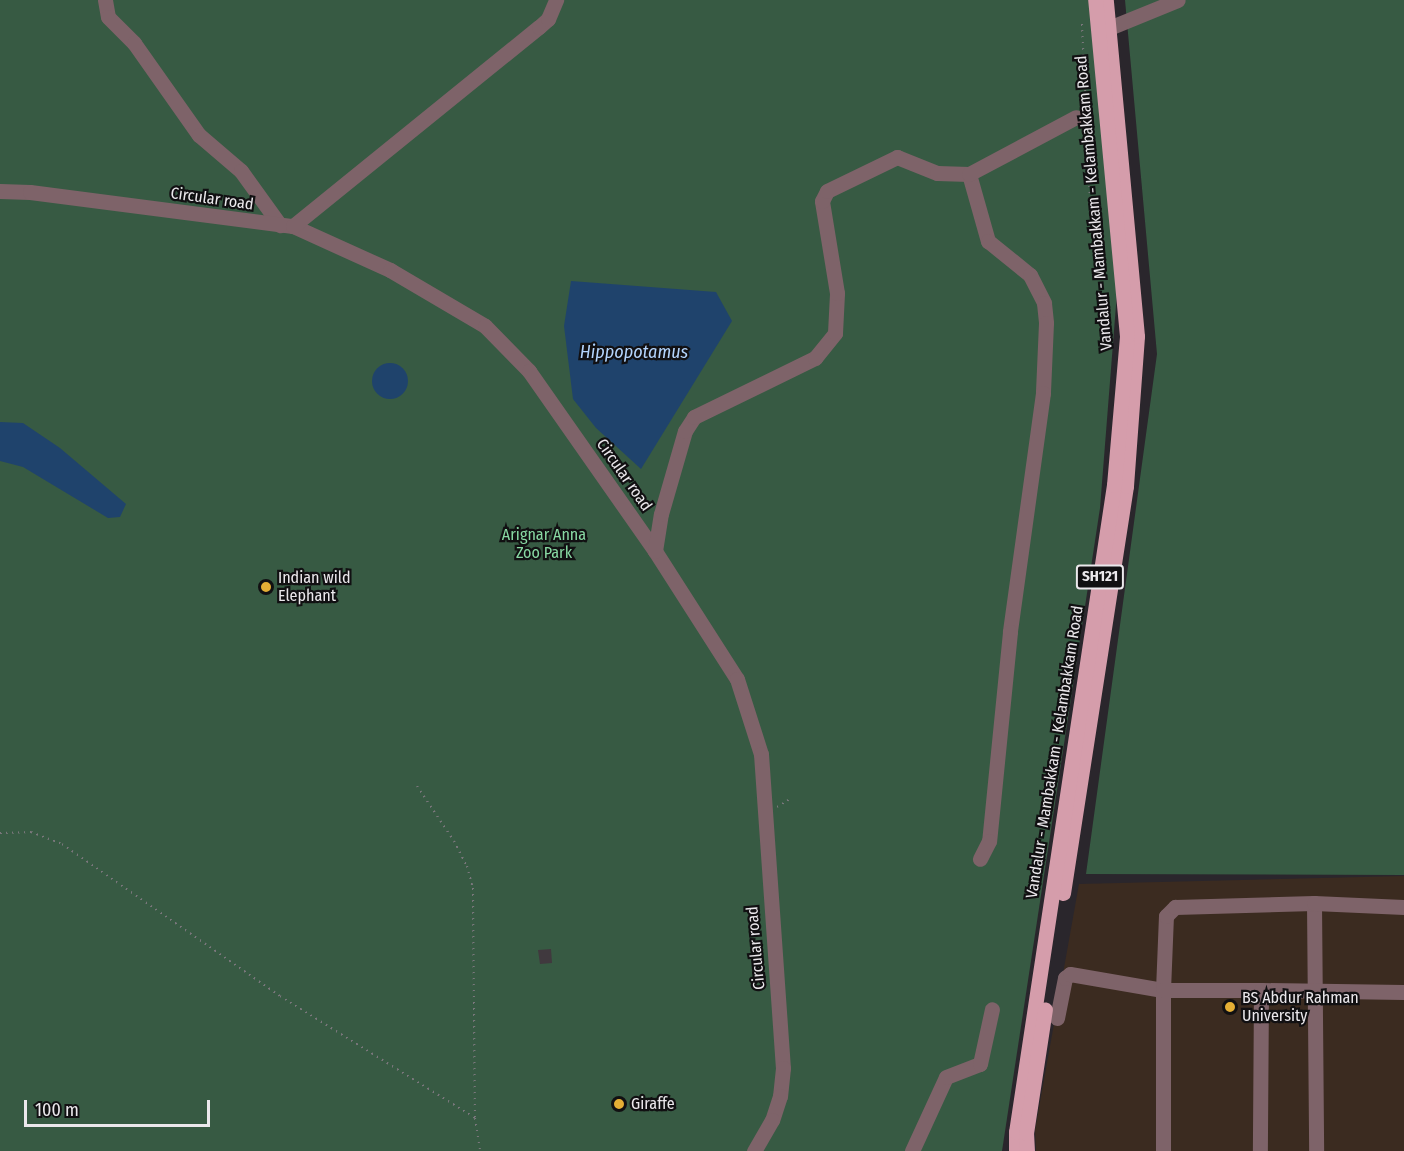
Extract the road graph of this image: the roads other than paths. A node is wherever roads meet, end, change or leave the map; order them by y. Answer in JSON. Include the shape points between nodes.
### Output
{"nodes":[{"id":1,"x":105,"y":0,"type":"edge"},
{"id":2,"x":556,"y":0,"type":"edge"},
{"id":3,"x":1095,"y":0,"type":"edge"},
{"id":4,"x":1106,"y":0,"type":"edge"},
{"id":5,"x":1178,"y":0,"type":"edge"},
{"id":6,"x":1109,"y":28,"type":"junction"},
{"id":7,"x":1076,"y":117,"type":"dead end"},
{"id":8,"x":969,"y":174,"type":"junction"},
{"id":9,"x":0,"y":191,"type":"edge"},
{"id":10,"x":286,"y":226,"type":"junction"},
{"id":11,"x":1120,"y":486,"type":"junction"},
{"id":12,"x":655,"y":550,"type":"junction"},
{"id":13,"x":980,"y":859,"type":"dead end"},
{"id":14,"x":1314,"y":903,"type":"junction"},
{"id":15,"x":1404,"y":907,"type":"edge"},
{"id":16,"x":1162,"y":990,"type":"junction"},
{"id":17,"x":1261,"y":990,"type":"junction"},
{"id":18,"x":1314,"y":991,"type":"junction"},
{"id":19,"x":1404,"y":992,"type":"edge"},
{"id":20,"x":993,"y":1009,"type":"dead end"},
{"id":21,"x":1057,"y":1018,"type":"dead end"},
{"id":22,"x":754,"y":1151,"type":"edge"},
{"id":23,"x":912,"y":1151,"type":"edge"},
{"id":24,"x":1016,"y":1151,"type":"edge"},
{"id":25,"x":1027,"y":1151,"type":"edge"},
{"id":26,"x":1163,"y":1151,"type":"edge"},
{"id":27,"x":1260,"y":1151,"type":"edge"},
{"id":28,"x":1316,"y":1151,"type":"edge"}],
"edges":[{"from":1,"to":10,"type":"street","via":[[108,17],[134,43],[199,135],[241,171]]},
{"from":2,"to":10,"type":"street","via":[[548,19],[539,27]]},
{"from":3,"to":11,"type":"main road","name":"Vandalur - Mambakkam - Kelambakkam Road","number":"SH121","via":[[1127,336]]},
{"from":4,"to":6,"type":"main road","name":"Vandalur - Mambakkam - Kelambakkam Road","number":"SH121"},
{"from":5,"to":6,"type":"street"},
{"from":6,"to":11,"type":"main road","name":"Vandalur - Mambakkam - Kelambakkam Road","number":"SH121","via":[[1137,336]]},
{"from":7,"to":8,"type":"street"},
{"from":8,"to":12,"type":"street","via":[[937,173],[897,157],[828,191],[822,201],[837,293],[835,333],[815,358],[694,417],[685,431]]},
{"from":8,"to":13,"type":"street","via":[[988,241],[1030,275],[1044,303],[1046,323],[1043,393],[1010,632],[990,841]]},
{"from":9,"to":10,"type":"street","name":"Circular road"},
{"from":10,"to":12,"type":"street","name":"Circular road","via":[[390,270],[485,326],[506,343]]},
{"from":11,"to":24,"type":"main road","name":"Vandalur - Mambakkam - Kelambakkam Road","number":"SH121"},
{"from":11,"to":25,"type":"main road","name":"Vandalur - Mambakkam - Kelambakkam Road","number":"SH121","via":[[1026,1133]]},
{"from":12,"to":22,"type":"street","name":"Circular road","via":[[737,679],[761,754],[783,1068],[772,1120]]},
{"from":14,"to":15,"type":"street"},
{"from":14,"to":16,"type":"street","via":[[1175,907],[1166,916]]},
{"from":14,"to":18,"type":"street"},
{"from":16,"to":17,"type":"street"},
{"from":16,"to":21,"type":"street","via":[[1070,974],[1065,978]]},
{"from":16,"to":26,"type":"street"},
{"from":17,"to":18,"type":"street"},
{"from":17,"to":27,"type":"street"},
{"from":18,"to":19,"type":"street"},
{"from":18,"to":28,"type":"street"},
{"from":20,"to":23,"type":"street","via":[[980,1064],[946,1077]]}]}
